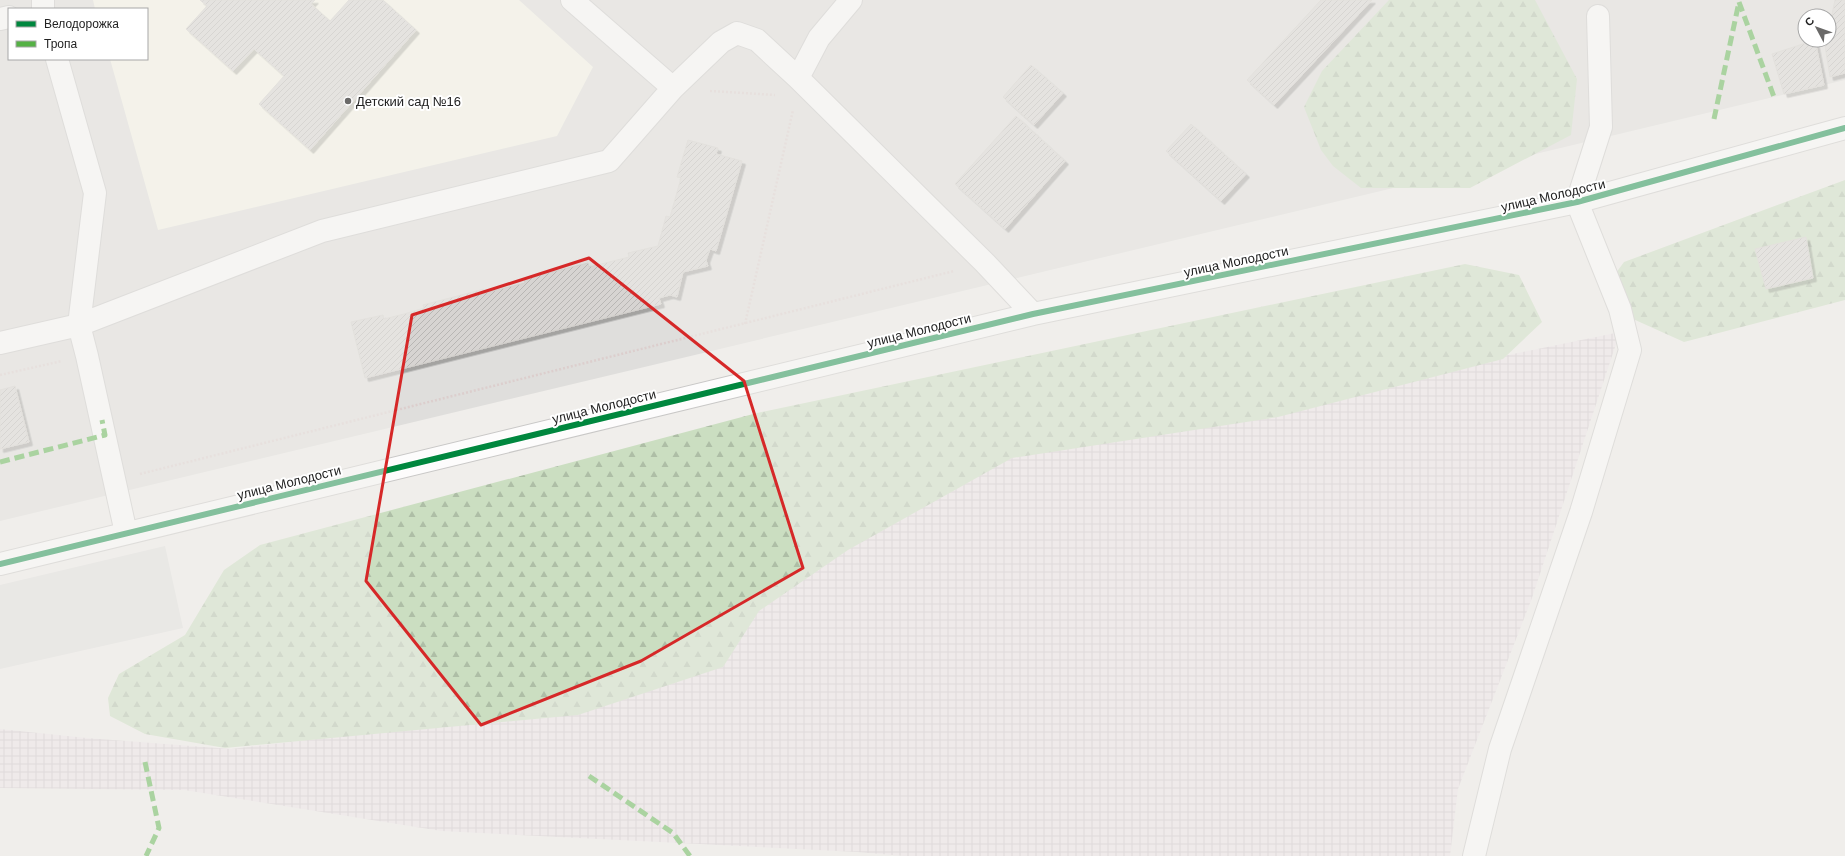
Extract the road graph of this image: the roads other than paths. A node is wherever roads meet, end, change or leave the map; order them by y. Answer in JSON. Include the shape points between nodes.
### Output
{"nodes":[{"id":1,"x":572,"y":0,"type":"edge"},
{"id":2,"x":851,"y":0,"type":"edge"},
{"id":3,"x":1598,"y":16,"type":"dead end"},
{"id":4,"x":57,"y":60,"type":"edge"},
{"id":5,"x":797,"y":87,"type":"junction"},
{"id":6,"x":673,"y":88,"type":"junction"},
{"id":7,"x":1845,"y":128,"type":"edge"},
{"id":8,"x":1577,"y":202,"type":"junction"},
{"id":9,"x":1033,"y":314,"type":"junction"},
{"id":10,"x":79,"y":325,"type":"junction"},
{"id":11,"x":0,"y":343,"type":"edge"},
{"id":12,"x":126,"y":533,"type":"junction"},
{"id":13,"x":0,"y":564,"type":"edge"},
{"id":14,"x":1474,"y":856,"type":"edge"}],
"edges":[{"from":1,"to":6,"type":"street"},
{"from":2,"to":5,"type":"street","via":[[819,38]]},
{"from":3,"to":8,"type":"street","via":[[1601,127]]},
{"from":4,"to":10,"type":"street","via":[[95,193]]},
{"from":5,"to":6,"type":"street","via":[[757,40],[737,33],[721,42]]},
{"from":5,"to":9,"type":"street","via":[[985,263]]},
{"from":6,"to":10,"type":"street","via":[[609,161],[322,231]]},
{"from":7,"to":8,"type":"street","name":"улица Молодости"},
{"from":8,"to":9,"type":"street","name":"улица Молодости"},
{"from":8,"to":14,"type":"street","via":[[1620,309],[1630,350],[1581,512],[1500,749]]},
{"from":9,"to":12,"type":"street","name":"улица Молодости"},
{"from":10,"to":11,"type":"street"},
{"from":10,"to":12,"type":"street"},
{"from":12,"to":13,"type":"street","name":"улица Молодости"}]}
